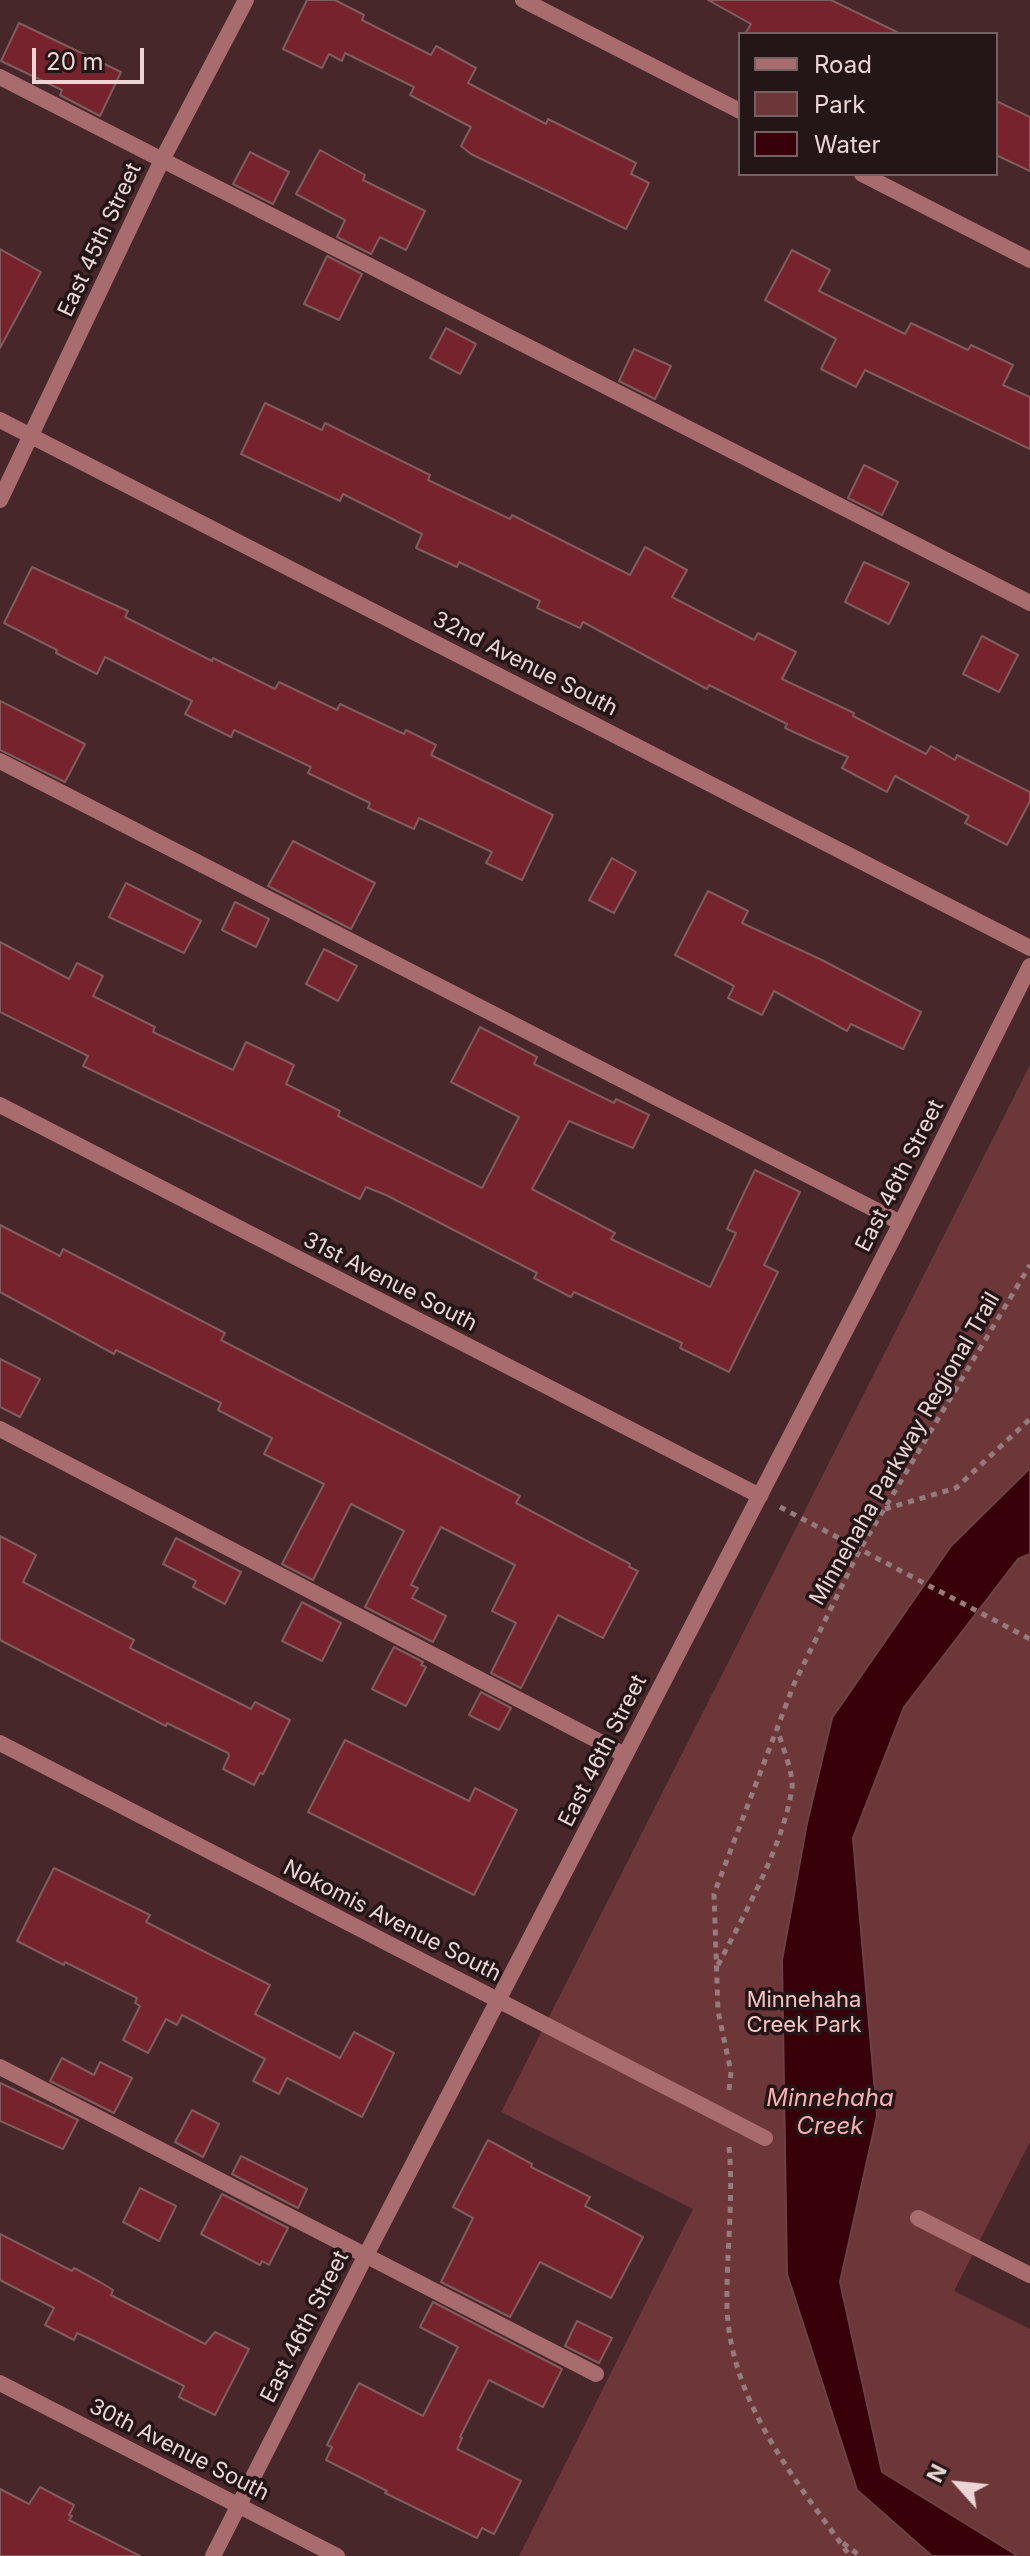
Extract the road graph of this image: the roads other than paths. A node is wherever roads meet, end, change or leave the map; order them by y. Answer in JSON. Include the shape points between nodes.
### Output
{"nodes":[{"id":1,"x":246,"y":0,"type":"edge"},
{"id":2,"x":523,"y":0,"type":"edge"},
{"id":3,"x":0,"y":77,"type":"edge"},
{"id":4,"x":738,"y":110,"type":"edge"},
{"id":5,"x":162,"y":160,"type":"junction"},
{"id":6,"x":866,"y":176,"type":"edge"},
{"id":7,"x":1030,"y":260,"type":"edge"},
{"id":8,"x":0,"y":420,"type":"edge"},
{"id":9,"x":31,"y":437,"type":"junction"},
{"id":10,"x":0,"y":500,"type":"edge"},
{"id":11,"x":1030,"y":603,"type":"edge"},
{"id":12,"x":0,"y":761,"type":"edge"},
{"id":13,"x":1030,"y":948,"type":"edge"},
{"id":14,"x":1030,"y":966,"type":"edge"},
{"id":15,"x":0,"y":1105,"type":"edge"},
{"id":16,"x":901,"y":1223,"type":"junction"},
{"id":17,"x":0,"y":1429,"type":"edge"},
{"id":18,"x":760,"y":1496,"type":"junction"},
{"id":19,"x":0,"y":1743,"type":"edge"},
{"id":20,"x":625,"y":1755,"type":"junction"},
{"id":21,"x":498,"y":2001,"type":"junction"},
{"id":22,"x":0,"y":2067,"type":"edge"},
{"id":23,"x":765,"y":2138,"type":"dead end"},
{"id":24,"x":918,"y":2218,"type":"dead end"},
{"id":25,"x":365,"y":2257,"type":"junction"},
{"id":26,"x":1030,"y":2275,"type":"edge"},
{"id":27,"x":596,"y":2374,"type":"dead end"},
{"id":28,"x":0,"y":2383,"type":"edge"},
{"id":29,"x":239,"y":2505,"type":"junction"},
{"id":30,"x":213,"y":2556,"type":"edge"},
{"id":31,"x":337,"y":2556,"type":"edge"}],
"edges":[{"from":1,"to":5,"type":"street","name":"East 45th Street"},
{"from":2,"to":4,"type":"street"},
{"from":3,"to":5,"type":"street"},
{"from":5,"to":9,"type":"street","name":"East 45th Street"},
{"from":5,"to":11,"type":"street"},
{"from":6,"to":7,"type":"street"},
{"from":8,"to":9,"type":"street","name":"32nd Avenue South"},
{"from":9,"to":10,"type":"street","name":"East 45th Street"},
{"from":9,"to":13,"type":"street","name":"32nd Avenue South"},
{"from":12,"to":16,"type":"street"},
{"from":14,"to":16,"type":"street","name":"East 46th Street"},
{"from":15,"to":18,"type":"street","name":"31st Avenue South"},
{"from":16,"to":18,"type":"street","name":"East 46th Street"},
{"from":17,"to":20,"type":"street"},
{"from":18,"to":20,"type":"street","name":"East 46th Street"},
{"from":19,"to":21,"type":"street","name":"Nokomis Avenue South"},
{"from":20,"to":21,"type":"street","name":"East 46th Street"},
{"from":21,"to":23,"type":"street","name":"Nokomis Avenue South"},
{"from":21,"to":25,"type":"street","name":"East 46th Street"},
{"from":22,"to":25,"type":"street"},
{"from":24,"to":26,"type":"street"},
{"from":25,"to":27,"type":"street"},
{"from":25,"to":29,"type":"street","name":"East 46th Street"},
{"from":28,"to":29,"type":"street","name":"30th Avenue South"},
{"from":29,"to":30,"type":"street","name":"East 46th Street"},
{"from":29,"to":31,"type":"street","name":"30th Avenue South"}]}
